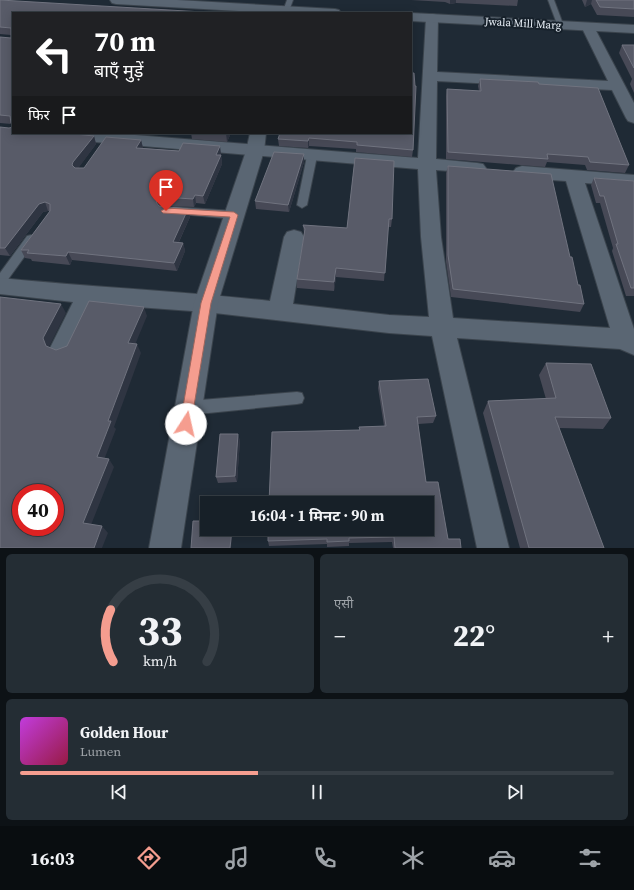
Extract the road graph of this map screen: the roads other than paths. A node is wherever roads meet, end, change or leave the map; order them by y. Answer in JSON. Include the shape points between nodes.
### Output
{"nodes":[{"id":1,"x":116,"y":0,"type":"edge"},
{"id":2,"x":551,"y":0,"type":"edge"},
{"id":3,"x":287,"y":8,"type":"edge"},
{"id":4,"x":325,"y":12,"type":"edge"},
{"id":5,"x":421,"y":17,"type":"edge"},
{"id":6,"x":560,"y":24,"type":"junction"},
{"id":7,"x":587,"y":26,"type":"junction"},
{"id":8,"x":634,"y":29,"type":"edge"},
{"id":9,"x":430,"y":76,"type":"junction"},
{"id":10,"x":617,"y":86,"type":"junction"},
{"id":11,"x":634,"y":118,"type":"edge"},
{"id":12,"x":53,"y":134,"type":"edge"},
{"id":13,"x":257,"y":142,"type":"edge"},
{"id":14,"x":312,"y":156,"type":"junction"},
{"id":15,"x":427,"y":165,"type":"junction"},
{"id":16,"x":574,"y":176,"type":"junction"},
{"id":17,"x":634,"y":181,"type":"edge"},
{"id":18,"x":302,"y":205,"type":"dead end"},
{"id":19,"x":166,"y":211,"type":"edge"},
{"id":20,"x":234,"y":215,"type":"junction"},
{"id":21,"x":40,"y":228,"type":"edge"},
{"id":22,"x":294,"y":237,"type":"dead end"},
{"id":23,"x":0,"y":282,"type":"edge"},
{"id":24,"x":0,"y":286,"type":"edge"},
{"id":25,"x":88,"y":295,"type":"junction"},
{"id":26,"x":206,"y":303,"type":"junction"},
{"id":27,"x":280,"y":311,"type":"junction"},
{"id":28,"x":442,"y":327,"type":"junction"},
{"id":29,"x":630,"y":342,"type":"edge"},
{"id":30,"x":62,"y":348,"type":"edge"},
{"id":31,"x":298,"y":398,"type":"dead end"},
{"id":32,"x":188,"y":408,"type":"junction"},
{"id":33,"x":165,"y":548,"type":"edge"},
{"id":34,"x":493,"y":548,"type":"edge"}],
"edges":[{"from":1,"to":3,"type":"street"},
{"from":2,"to":6,"type":"lane"},
{"from":3,"to":4,"type":"street"},
{"from":5,"to":6,"type":"street","name":"Jwala Mill Marg"},
{"from":5,"to":9,"type":"street"},
{"from":6,"to":7,"type":"street","name":"Jwala Mill Marg"},
{"from":7,"to":8,"type":"street","name":"Jwala Mill Marg"},
{"from":7,"to":10,"type":"street"},
{"from":9,"to":10,"type":"street"},
{"from":9,"to":15,"type":"street"},
{"from":10,"to":11,"type":"street"},
{"from":12,"to":13,"type":"street","via":[[104,142]]},
{"from":13,"to":14,"type":"street"},
{"from":13,"to":20,"type":"street"},
{"from":14,"to":15,"type":"street"},
{"from":14,"to":18,"type":"lane"},
{"from":15,"to":16,"type":"street"},
{"from":15,"to":28,"type":"street","via":[[431,238]]},
{"from":16,"to":17,"type":"street"},
{"from":16,"to":29,"type":"street"},
{"from":19,"to":20,"type":"lane"},
{"from":20,"to":26,"type":"street"},
{"from":21,"to":23,"type":"lane"},
{"from":22,"to":27,"type":"street"},
{"from":24,"to":25,"type":"street"},
{"from":25,"to":26,"type":"street"},
{"from":25,"to":30,"type":"street"},
{"from":26,"to":27,"type":"street"},
{"from":26,"to":32,"type":"street"},
{"from":27,"to":28,"type":"street","via":[[389,324]]},
{"from":28,"to":29,"type":"street"},
{"from":28,"to":34,"type":"street"},
{"from":31,"to":32,"type":"lane"},
{"from":32,"to":33,"type":"street"}]}
